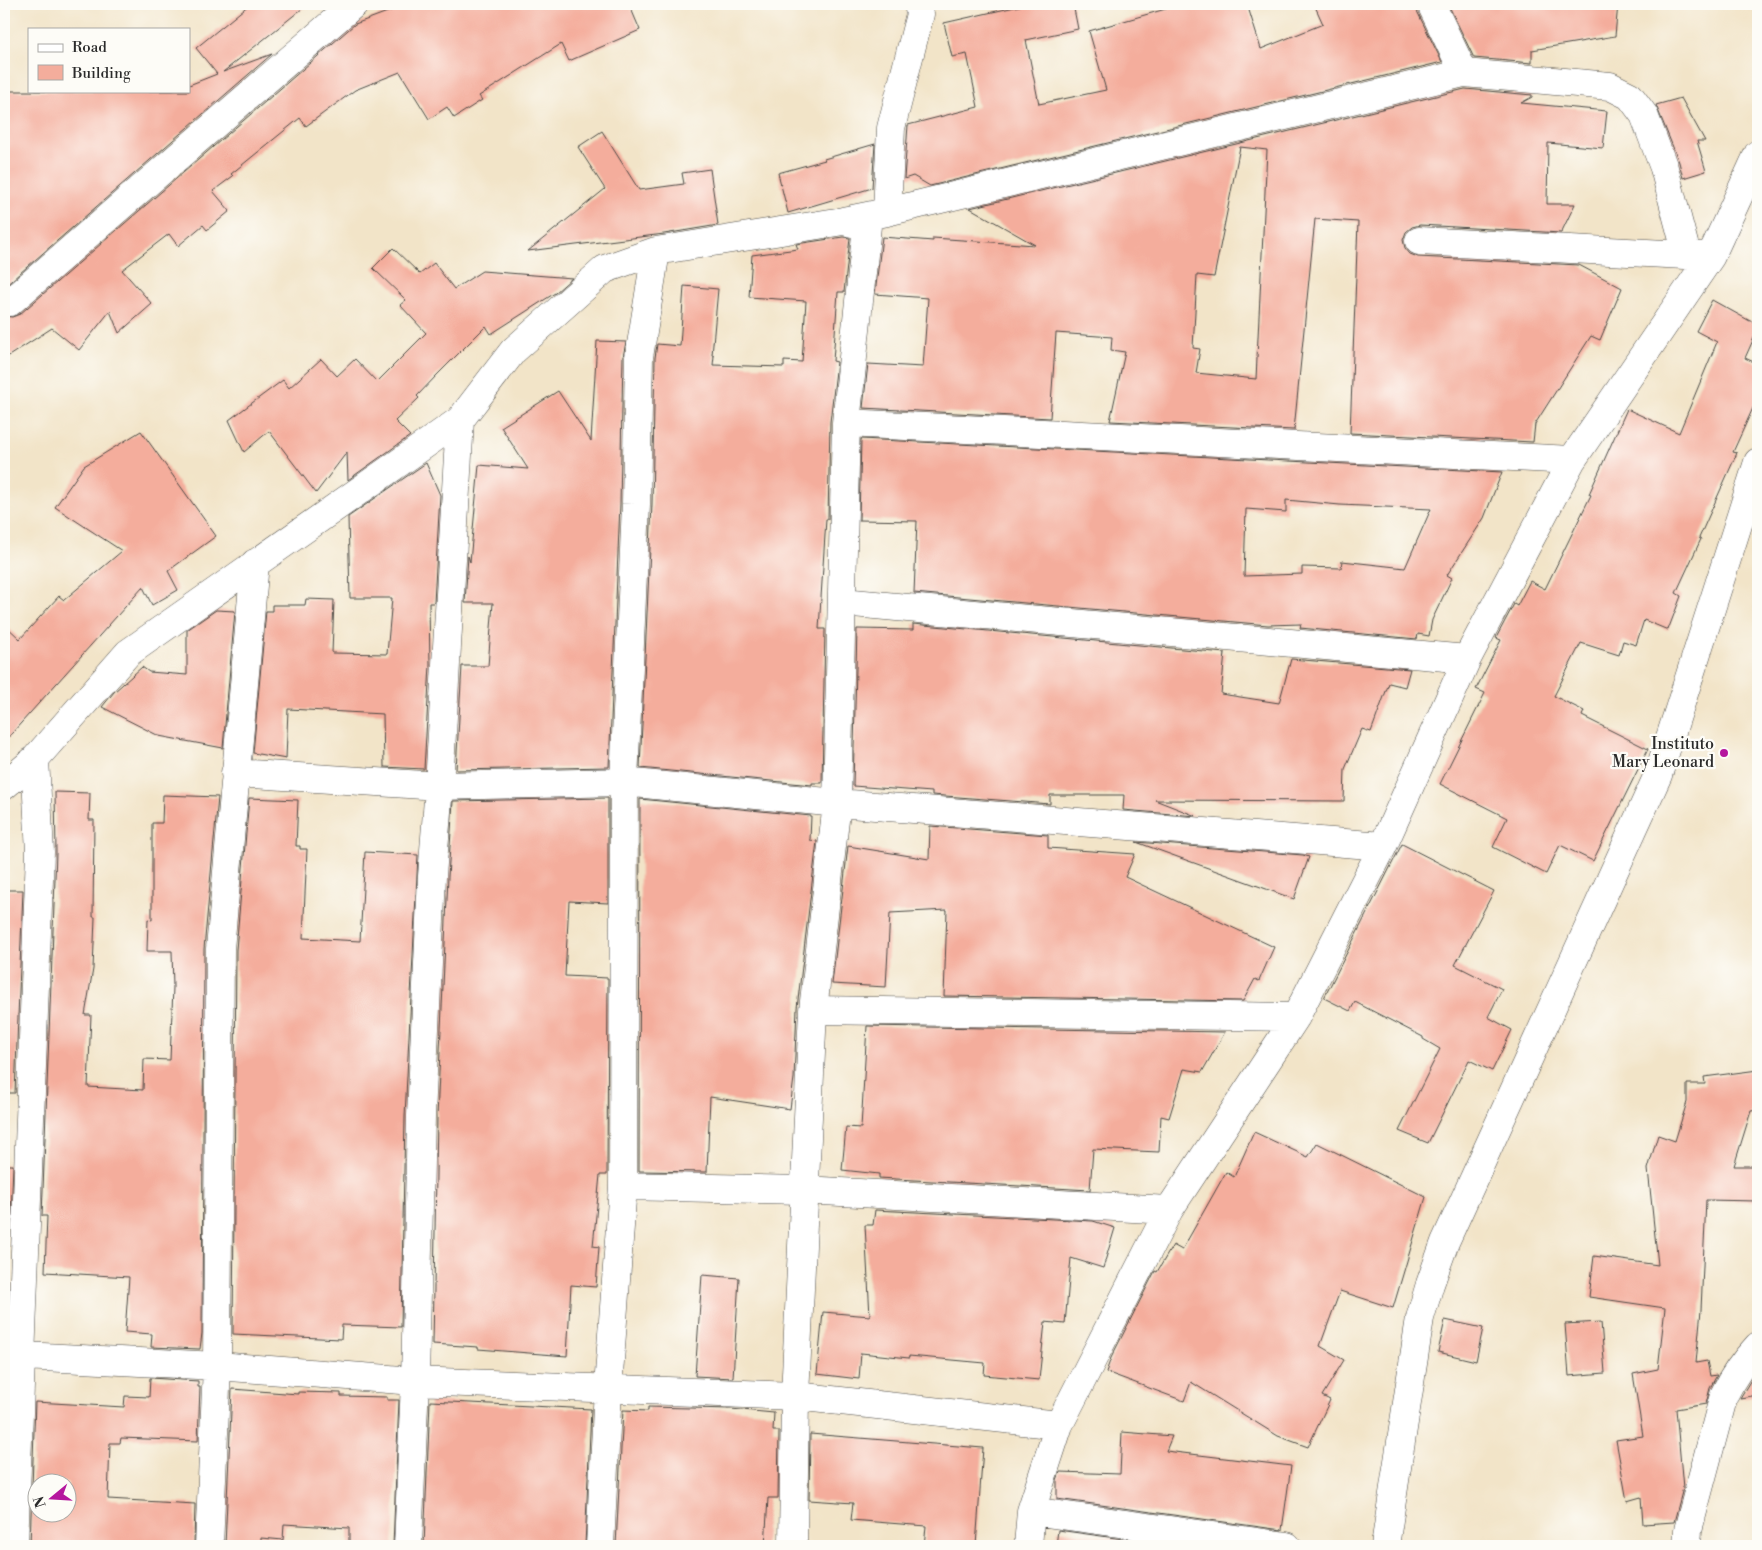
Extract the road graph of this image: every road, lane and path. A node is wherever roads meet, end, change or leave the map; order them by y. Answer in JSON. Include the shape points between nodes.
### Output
{"nodes":[{"id":1,"x":354,"y":4,"type":"edge"},
{"id":2,"x":918,"y":4,"type":"edge"},
{"id":3,"x":1442,"y":7,"type":"edge"},
{"id":4,"x":1464,"y":73,"type":"junction"},
{"id":5,"x":1758,"y":154,"type":"edge"},
{"id":6,"x":887,"y":212,"type":"junction"},
{"id":7,"x":843,"y":221,"type":"junction"},
{"id":8,"x":1419,"y":241,"type":"dead end"},
{"id":9,"x":656,"y":251,"type":"junction"},
{"id":10,"x":1699,"y":255,"type":"junction"},
{"id":11,"x":10,"y":302,"type":"dead end"},
{"id":12,"x":460,"y":420,"type":"junction"},
{"id":13,"x":846,"y":423,"type":"junction"},
{"id":14,"x":1572,"y":460,"type":"junction"},
{"id":15,"x":1758,"y":462,"type":"edge"},
{"id":16,"x":255,"y":563,"type":"junction"},
{"id":17,"x":842,"y":602,"type":"junction"},
{"id":18,"x":1467,"y":659,"type":"junction"},
{"id":19,"x":36,"y":759,"type":"junction"},
{"id":20,"x":235,"y":773,"type":"junction"},
{"id":21,"x":624,"y":782,"type":"junction"},
{"id":22,"x":4,"y":786,"type":"edge"},
{"id":23,"x":439,"y":786,"type":"junction"},
{"id":24,"x":837,"y":803,"type":"junction"},
{"id":25,"x":1383,"y":846,"type":"junction"},
{"id":26,"x":813,"y":1010,"type":"junction"},
{"id":27,"x":1296,"y":1017,"type":"junction"},
{"id":28,"x":623,"y":1186,"type":"junction"},
{"id":29,"x":804,"y":1190,"type":"junction"},
{"id":30,"x":1169,"y":1210,"type":"junction"},
{"id":31,"x":1758,"y":1346,"type":"edge"},
{"id":32,"x":12,"y":1355,"type":"edge"},
{"id":33,"x":217,"y":1366,"type":"junction"},
{"id":34,"x":415,"y":1381,"type":"junction"},
{"id":35,"x":608,"y":1388,"type":"junction"},
{"id":36,"x":795,"y":1396,"type":"junction"},
{"id":37,"x":1059,"y":1425,"type":"junction"},
{"id":38,"x":1031,"y":1511,"type":"junction"},
{"id":39,"x":14,"y":1546,"type":"edge"},
{"id":40,"x":209,"y":1546,"type":"edge"},
{"id":41,"x":408,"y":1546,"type":"edge"},
{"id":42,"x":600,"y":1546,"type":"edge"},
{"id":43,"x":793,"y":1546,"type":"edge"},
{"id":44,"x":1028,"y":1546,"type":"edge"},
{"id":45,"x":1287,"y":1546,"type":"edge"},
{"id":46,"x":1385,"y":1546,"type":"edge"},
{"id":47,"x":1687,"y":1546,"type":"edge"}],
"edges":[{"from":1,"to":11,"type":"street"},
{"from":2,"to":6,"type":"street","via":[[920,14],[892,128]]},
{"from":3,"to":4,"type":"street"},
{"from":4,"to":6,"type":"street"},
{"from":4,"to":10,"type":"street","via":[[1610,86],[1630,96],[1644,115]]},
{"from":5,"to":10,"type":"street"},
{"from":6,"to":7,"type":"street"},
{"from":7,"to":9,"type":"street"},
{"from":7,"to":13,"type":"street","via":[[867,226]]},
{"from":8,"to":10,"type":"street"},
{"from":9,"to":12,"type":"street","via":[[605,269],[513,351]]},
{"from":9,"to":21,"type":"street","via":[[638,357],[636,504]]},
{"from":10,"to":14,"type":"street"},
{"from":12,"to":16,"type":"street"},
{"from":12,"to":23,"type":"street"},
{"from":13,"to":14,"type":"street"},
{"from":13,"to":17,"type":"street"},
{"from":14,"to":18,"type":"street"},
{"from":15,"to":46,"type":"street","via":[[1658,775],[1445,1242],[1430,1284],[1420,1318]]},
{"from":16,"to":19,"type":"street","via":[[128,653]]},
{"from":16,"to":20,"type":"street"},
{"from":17,"to":18,"type":"street"},
{"from":17,"to":24,"type":"street"},
{"from":18,"to":25,"type":"street"},
{"from":19,"to":22,"type":"street"},
{"from":19,"to":32,"type":"street","via":[[40,852]]},
{"from":20,"to":23,"type":"street"},
{"from":20,"to":33,"type":"street","via":[[220,949]]},
{"from":21,"to":23,"type":"street"},
{"from":21,"to":24,"type":"street"},
{"from":21,"to":28,"type":"street"},
{"from":23,"to":34,"type":"street","via":[[422,1106]]},
{"from":24,"to":25,"type":"street"},
{"from":24,"to":26,"type":"street"},
{"from":25,"to":27,"type":"street"},
{"from":26,"to":27,"type":"street"},
{"from":26,"to":29,"type":"street"},
{"from":27,"to":30,"type":"street"},
{"from":28,"to":29,"type":"street"},
{"from":28,"to":35,"type":"street"},
{"from":29,"to":30,"type":"street"},
{"from":29,"to":36,"type":"street"},
{"from":30,"to":37,"type":"street"},
{"from":31,"to":47,"type":"street","via":[[1740,1367],[1724,1395],[1688,1530]]},
{"from":32,"to":33,"type":"street"},
{"from":32,"to":39,"type":"street"},
{"from":33,"to":34,"type":"street"},
{"from":33,"to":40,"type":"street"},
{"from":34,"to":35,"type":"street"},
{"from":34,"to":41,"type":"street"},
{"from":35,"to":36,"type":"street"},
{"from":35,"to":42,"type":"street"},
{"from":36,"to":37,"type":"street"},
{"from":36,"to":43,"type":"street"},
{"from":37,"to":38,"type":"street"},
{"from":38,"to":44,"type":"street"},
{"from":38,"to":45,"type":"street"}]}
